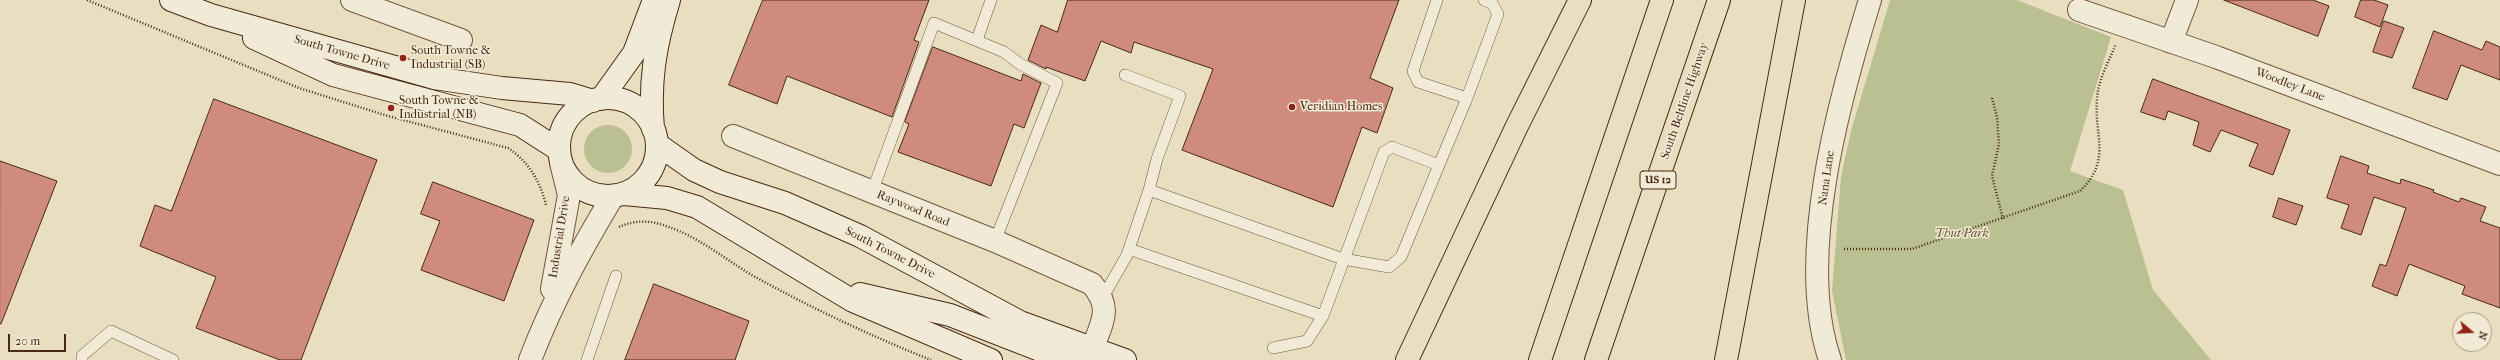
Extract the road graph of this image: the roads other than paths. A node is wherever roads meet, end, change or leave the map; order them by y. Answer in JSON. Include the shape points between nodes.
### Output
{"nodes":[{"id":1,"x":170,"y":0,"type":"edge"},
{"id":2,"x":352,"y":0,"type":"edge"},
{"id":3,"x":654,"y":0,"type":"edge"},
{"id":4,"x":669,"y":0,"type":"edge"},
{"id":5,"x":991,"y":0,"type":"edge"},
{"id":6,"x":1437,"y":0,"type":"edge"},
{"id":7,"x":1484,"y":0,"type":"edge"},
{"id":8,"x":1580,"y":0,"type":"edge"},
{"id":9,"x":1662,"y":0,"type":"edge"},
{"id":10,"x":1719,"y":0,"type":"edge"},
{"id":11,"x":1794,"y":0,"type":"edge"},
{"id":12,"x":1870,"y":0,"type":"edge"},
{"id":13,"x":2187,"y":0,"type":"edge"},
{"id":14,"x":2079,"y":10,"type":"dead end"},
{"id":15,"x":211,"y":15,"type":"junction"},
{"id":16,"x":461,"y":40,"type":"dead end"},
{"id":17,"x":977,"y":40,"type":"junction"},
{"id":18,"x":2171,"y":42,"type":"junction"},
{"id":19,"x":1125,"y":75,"type":"dead end"},
{"id":20,"x":1467,"y":98,"type":"junction"},
{"id":21,"x":597,"y":100,"type":"junction"},
{"id":22,"x":655,"y":136,"type":"junction"},
{"id":23,"x":733,"y":136,"type":"dead end"},
{"id":24,"x":560,"y":156,"type":"junction"},
{"id":25,"x":2500,"y":164,"type":"edge"},
{"id":26,"x":1439,"y":165,"type":"junction"},
{"id":27,"x":1149,"y":190,"type":"junction"},
{"id":28,"x":872,"y":192,"type":"junction"},
{"id":29,"x":618,"y":195,"type":"junction"},
{"id":30,"x":995,"y":241,"type":"junction"},
{"id":31,"x":1129,"y":249,"type":"junction"},
{"id":32,"x":1343,"y":258,"type":"junction"},
{"id":33,"x":616,"y":276,"type":"dead end"},
{"id":34,"x":830,"y":288,"type":"junction"},
{"id":35,"x":1097,"y":290,"type":"junction"},
{"id":36,"x":548,"y":312,"type":"junction"},
{"id":37,"x":1323,"y":316,"type":"junction"},
{"id":38,"x":1420,"y":333,"type":"junction"},
{"id":39,"x":1093,"y":347,"type":"junction"},
{"id":40,"x":1273,"y":348,"type":"dead end"},
{"id":41,"x":168,"y":359,"type":"edge"},
{"id":42,"x":82,"y":360,"type":"edge"},
{"id":43,"x":530,"y":360,"type":"edge"},
{"id":44,"x":586,"y":360,"type":"edge"},
{"id":45,"x":992,"y":360,"type":"edge"},
{"id":46,"x":1125,"y":360,"type":"edge"},
{"id":47,"x":1398,"y":360,"type":"edge"},
{"id":48,"x":1407,"y":360,"type":"edge"},
{"id":49,"x":1540,"y":360,"type":"edge"},
{"id":50,"x":1596,"y":360,"type":"edge"},
{"id":51,"x":1726,"y":360,"type":"edge"},
{"id":52,"x":1830,"y":360,"type":"edge"}],
"edges":[{"from":1,"to":15,"type":"street","name":"South Towne Drive"},
{"from":2,"to":16,"type":"street"},
{"from":3,"to":21,"type":"street","via":[[634,53]]},
{"from":4,"to":22,"type":"street","via":[[657,39],[651,77]]},
{"from":5,"to":17,"type":"lane"},
{"from":6,"to":20,"type":"lane","via":[[1413,71],[1418,82]]},
{"from":7,"to":20,"type":"lane","via":[[1492,3],[1498,14]]},
{"from":8,"to":38,"type":"highway","via":[[1517,126]]},
{"from":9,"to":49,"type":"highway"},
{"from":10,"to":50,"type":"highway","name":"South Beltline Highway","number":"US 12"},
{"from":11,"to":51,"type":"highway"},
{"from":12,"to":52,"type":"street","name":"Nana Lane","via":[[1846,76],[1822,204],[1818,278],[1823,339]]},
{"from":13,"to":18,"type":"street"},
{"from":14,"to":18,"type":"street","name":"Woodley Lane"},
{"from":15,"to":21,"type":"street","name":"South Towne Drive","via":[[434,78],[570,94]]},
{"from":15,"to":24,"type":"street","name":"South Towne Drive","via":[[274,48],[333,74],[520,125]]},
{"from":17,"to":28,"type":"lane","via":[[934,23]]},
{"from":17,"to":30,"type":"lane","via":[[1004,52],[1020,64],[1057,83]]},
{"from":18,"to":25,"type":"street","name":"Woodley Lane"},
{"from":19,"to":27,"type":"lane","via":[[1180,96],[1157,159]]},
{"from":20,"to":26,"type":"lane"},
{"from":21,"to":22,"type":"street","via":[[627,102],[638,108],[647,117]]},
{"from":21,"to":24,"type":"street","via":[[576,111],[566,122],[561,135]]},
{"from":22,"to":29,"type":"street","via":[[656,160],[649,174],[638,186]]},
{"from":22,"to":39,"type":"street","name":"South Towne Drive","via":[[694,170],[720,182],[784,203],[860,236],[1020,322]]},
{"from":23,"to":28,"type":"street","name":"Raywood Road"},
{"from":24,"to":29,"type":"street","via":[[567,174],[576,184],[599,196]]},
{"from":24,"to":36,"type":"street","name":"Industrial Drive","via":[[569,195]]},
{"from":26,"to":32,"type":"lane","via":[[1401,257],[1389,267]]},
{"from":26,"to":32,"type":"lane","via":[[1392,146],[1384,152]]},
{"from":27,"to":31,"type":"lane"},
{"from":27,"to":32,"type":"lane"},
{"from":28,"to":30,"type":"street","name":"Raywood Road"},
{"from":29,"to":34,"type":"street","via":[[667,198],[697,207]]},
{"from":29,"to":36,"type":"street","name":"Industrial Drive","via":[[584,245]]},
{"from":30,"to":35,"type":"street","name":"Raywood Road"},
{"from":31,"to":35,"type":"lane"},
{"from":31,"to":37,"type":"lane"},
{"from":32,"to":37,"type":"lane"},
{"from":33,"to":44,"type":"lane"},
{"from":34,"to":39,"type":"street","via":[[950,315],[1063,359],[1077,356]]},
{"from":34,"to":45,"type":"street","via":[[853,301]]},
{"from":35,"to":39,"type":"street","via":[[1105,314]]},
{"from":36,"to":43,"type":"street","name":"Industrial Drive"},
{"from":37,"to":40,"type":"lane","via":[[1307,341]]},
{"from":38,"to":47,"type":"highway"},
{"from":38,"to":48,"type":"highway"},
{"from":39,"to":46,"type":"street","name":"South Towne Drive"},
{"from":41,"to":42,"type":"lane","via":[[111,331],[82,356]]}]}
